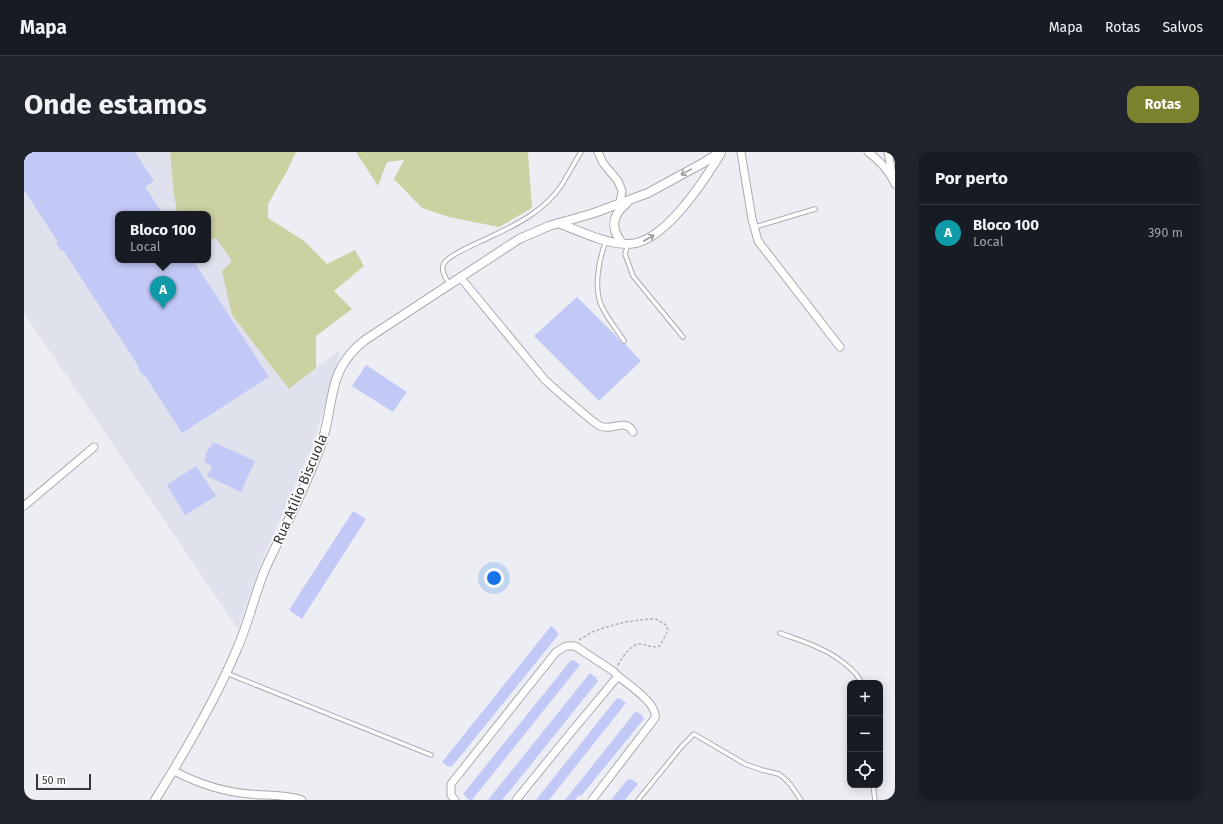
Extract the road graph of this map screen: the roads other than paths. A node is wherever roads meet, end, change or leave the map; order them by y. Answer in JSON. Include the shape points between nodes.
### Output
{"nodes":[{"id":1,"x":581,"y":152,"type":"edge"},
{"id":2,"x":598,"y":152,"type":"edge"},
{"id":3,"x":721,"y":152,"type":"edge"},
{"id":4,"x":741,"y":152,"type":"edge"},
{"id":5,"x":868,"y":152,"type":"edge"},
{"id":6,"x":888,"y":152,"type":"edge"},
{"id":7,"x":894,"y":182,"type":"edge"},
{"id":8,"x":633,"y":199,"type":"junction"},
{"id":9,"x":620,"y":203,"type":"junction"},
{"id":10,"x":815,"y":209,"type":"dead end"},
{"id":11,"x":558,"y":223,"type":"junction"},
{"id":12,"x":754,"y":227,"type":"junction"},
{"id":13,"x":606,"y":241,"type":"junction"},
{"id":14,"x":625,"y":244,"type":"junction"},
{"id":15,"x":460,"y":277,"type":"junction"},
{"id":16,"x":449,"y":284,"type":"junction"},
{"id":17,"x":683,"y":337,"type":"dead end"},
{"id":18,"x":624,"y":341,"type":"dead end"},
{"id":19,"x":840,"y":347,"type":"dead end"},
{"id":20,"x":633,"y":432,"type":"dead end"},
{"id":21,"x":94,"y":448,"type":"dead end"},
{"id":22,"x":24,"y":506,"type":"edge"},
{"id":23,"x":780,"y":633,"type":"dead end"},
{"id":24,"x":226,"y":673,"type":"junction"},
{"id":25,"x":616,"y":673,"type":"junction"},
{"id":26,"x":860,"y":680,"type":"edge"},
{"id":27,"x":431,"y":755,"type":"dead end"},
{"id":28,"x":174,"y":771,"type":"junction"},
{"id":29,"x":873,"y":788,"type":"edge"},
{"id":30,"x":251,"y":797,"type":"edge"},
{"id":31,"x":155,"y":800,"type":"edge"},
{"id":32,"x":302,"y":800,"type":"edge"},
{"id":33,"x":455,"y":800,"type":"edge"},
{"id":34,"x":516,"y":800,"type":"edge"},
{"id":35,"x":592,"y":800,"type":"edge"},
{"id":36,"x":638,"y":800,"type":"edge"},
{"id":37,"x":801,"y":800,"type":"edge"},
{"id":38,"x":875,"y":800,"type":"edge"}],
"edges":[{"from":1,"to":16,"type":"lane","via":[[560,187],[532,215],[452,256],[444,263],[442,268]]},
{"from":2,"to":9,"type":"street","via":[[622,191]]},
{"from":3,"to":8,"type":"street","name":"Rua Atílio Biscuola","one_way":true},
{"from":14,"to":3,"type":"street","name":"Rua Atílio Biscuola","one_way":true,"via":[[640,243],[667,225],[695,191]]},
{"from":4,"to":12,"type":"street"},
{"from":5,"to":7,"type":"street"},
{"from":6,"to":7,"type":"street"},
{"from":8,"to":9,"type":"street","name":"Rua Atílio Biscuola"},
{"from":8,"to":14,"type":"street","via":[[620,209],[615,219],[616,232]]},
{"from":9,"to":11,"type":"street","name":"Rua Atílio Biscuola"},
{"from":10,"to":12,"type":"lane"},
{"from":11,"to":13,"type":"street","name":"Rua Atílio Biscuola"},
{"from":11,"to":15,"type":"street","name":"Rua Atílio Biscuola","via":[[519,239]]},
{"from":12,"to":19,"type":"street","via":[[758,241]]},
{"from":13,"to":14,"type":"street","name":"Rua Atílio Biscuola"},
{"from":13,"to":18,"type":"lane","via":[[598,275],[598,289],[602,306]]},
{"from":14,"to":17,"type":"lane","via":[[625,254],[633,276]]},
{"from":15,"to":16,"type":"street","name":"Rua Atílio Biscuola"},
{"from":15,"to":20,"type":"street","via":[[545,380],[598,426],[611,428],[626,425]]},
{"from":16,"to":24,"type":"street","name":"Rua Atílio Biscuola","via":[[365,340],[343,363],[335,379],[320,449],[264,571],[245,629]]},
{"from":21,"to":22,"type":"street"},
{"from":23,"to":26,"type":"lane","via":[[822,649],[853,670]]},
{"from":24,"to":27,"type":"lane"},
{"from":24,"to":28,"type":"street","name":"Rua Atílio Biscuola"},
{"from":25,"to":33,"type":"street","via":[[575,646],[566,646],[556,652],[451,784],[451,795]]},
{"from":25,"to":34,"type":"street"},
{"from":25,"to":35,"type":"street","via":[[652,705],[656,713],[655,718]]},
{"from":28,"to":30,"type":"street"},
{"from":28,"to":31,"type":"street","name":"Rua Atílio Biscuola"},
{"from":29,"to":38,"type":"lane"},
{"from":30,"to":32,"type":"street","via":[[278,795]]},
{"from":36,"to":37,"type":"lane","via":[[694,734],[745,764],[779,774]]}]}
